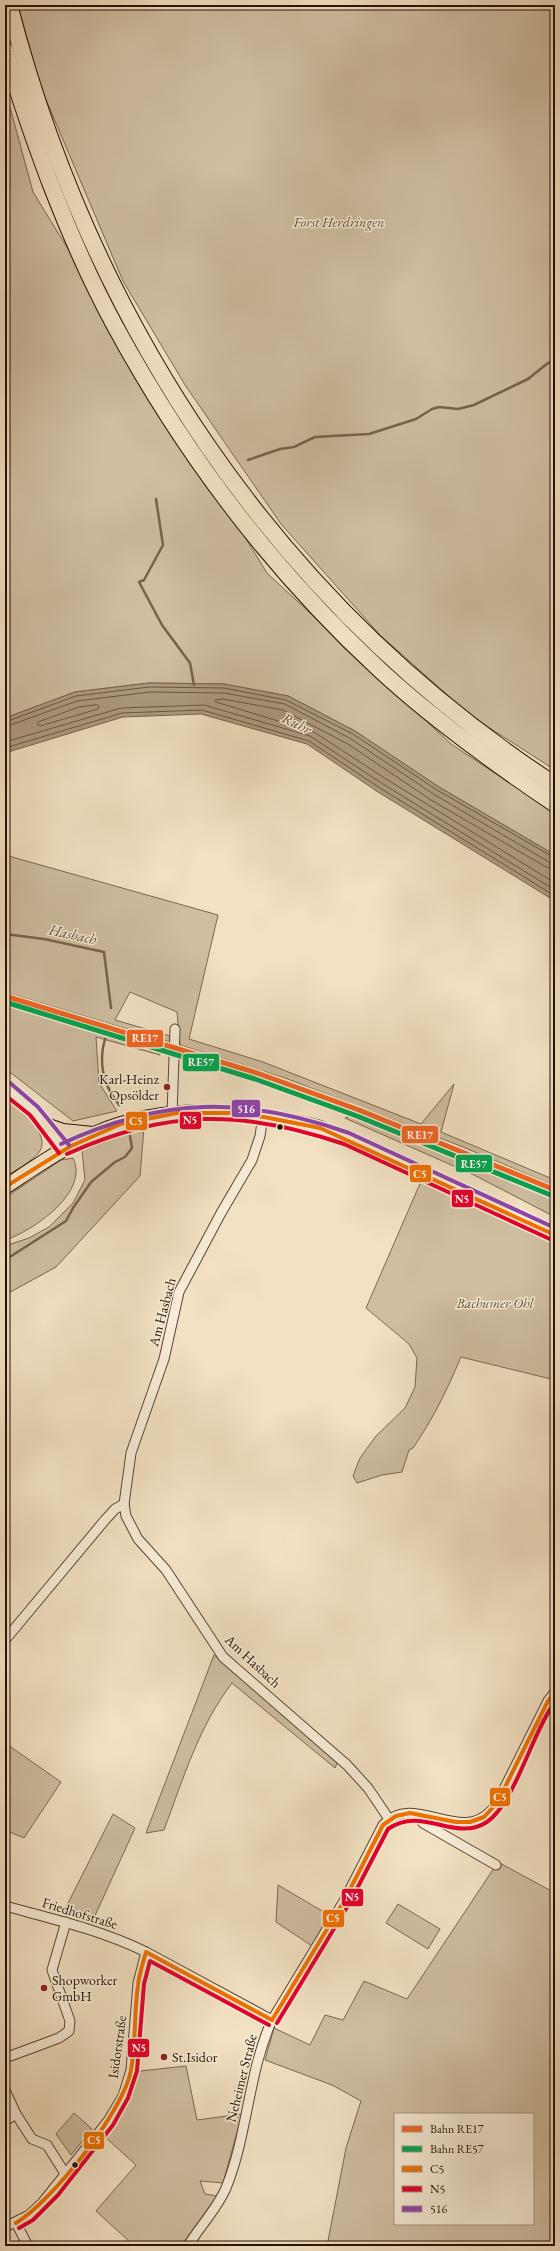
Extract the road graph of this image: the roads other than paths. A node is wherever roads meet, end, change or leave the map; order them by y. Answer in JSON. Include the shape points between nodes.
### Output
{"nodes":[{"id":1,"x":9,"y":5,"type":"edge"},
{"id":2,"x":5,"y":50,"type":"edge"},
{"id":3,"x":555,"y":785,"type":"edge"},
{"id":4,"x":555,"y":804,"type":"edge"},
{"id":5,"x":175,"y":1029,"type":"dead end"},
{"id":6,"x":5,"y":1087,"type":"edge"},
{"id":7,"x":172,"y":1114,"type":"junction"},
{"id":8,"x":263,"y":1115,"type":"junction"},
{"id":9,"x":46,"y":1125,"type":"junction"},
{"id":10,"x":95,"y":1134,"type":"junction"},
{"id":11,"x":64,"y":1149,"type":"junction"},
{"id":12,"x":5,"y":1187,"type":"edge"},
{"id":13,"x":555,"y":1235,"type":"edge"},
{"id":14,"x":124,"y":1504,"type":"junction"},
{"id":15,"x":5,"y":1640,"type":"edge"},
{"id":16,"x":555,"y":1692,"type":"edge"},
{"id":17,"x":418,"y":1814,"type":"junction"},
{"id":18,"x":388,"y":1819,"type":"junction"},
{"id":19,"x":496,"y":1865,"type":"dead end"},
{"id":20,"x":5,"y":1906,"type":"edge"},
{"id":21,"x":66,"y":1922,"type":"junction"},
{"id":22,"x":146,"y":1952,"type":"junction"},
{"id":23,"x":272,"y":2020,"type":"junction"},
{"id":24,"x":5,"y":2058,"type":"edge"},
{"id":25,"x":5,"y":2090,"type":"edge"},
{"id":26,"x":16,"y":2114,"type":"junction"},
{"id":27,"x":5,"y":2120,"type":"edge"},
{"id":28,"x":66,"y":2175,"type":"junction"},
{"id":29,"x":16,"y":2223,"type":"junction"},
{"id":30,"x":5,"y":2227,"type":"edge"},
{"id":31,"x":28,"y":2246,"type":"edge"},
{"id":32,"x":188,"y":2246,"type":"edge"}],
"edges":[{"from":1,"to":3,"type":"highway","via":[[46,126],[88,234],[128,317],[182,409],[257,515],[322,590],[390,658],[440,702],[515,759]]},
{"from":2,"to":4,"type":"highway","via":[[44,168],[73,239],[114,325],[165,412],[244,524],[310,601],[380,670],[431,714],[506,772]]},
{"from":5,"to":7,"type":"street"},
{"from":6,"to":9,"type":"main road","via":[[34,1111]]},
{"from":7,"to":8,"type":"main road","via":[[208,1112]]},
{"from":7,"to":10,"type":"main road","via":[[124,1124]]},
{"from":8,"to":13,"type":"main road","via":[[320,1128],[346,1138]]},
{"from":8,"to":14,"type":"street","name":"Am Hasbach","via":[[260,1136],[252,1160],[179,1292],[164,1359],[131,1453]]},
{"from":9,"to":10,"type":"main road","via":[[63,1131]]},
{"from":9,"to":11,"type":"main road"},
{"from":10,"to":11,"type":"main road"},
{"from":11,"to":12,"type":"main road"},
{"from":14,"to":15,"type":"street","via":[[105,1520]]},
{"from":14,"to":18,"type":"street","name":"Am Hasbach","via":[[130,1526],[166,1570],[223,1657],[347,1766],[368,1788]]},
{"from":16,"to":17,"type":"street","via":[[497,1803],[487,1816],[464,1824]]},
{"from":17,"to":18,"type":"street","via":[[402,1813]]},
{"from":17,"to":19,"type":"street","via":[[423,1824]]},
{"from":18,"to":23,"type":"street","name":"Neheimer Straße","via":[[376,1836],[344,1901]]},
{"from":20,"to":21,"type":"street","name":"Friedhofstraße"},
{"from":21,"to":22,"type":"street","name":"Friedhofstraße","via":[[120,1939]]},
{"from":21,"to":24,"type":"street","via":[[52,1970],[70,2021],[69,2031],[59,2038]]},
{"from":22,"to":23,"type":"street"},
{"from":22,"to":28,"type":"street","name":"Isidorstraße","via":[[138,1982],[131,2070],[123,2096],[108,2121]]},
{"from":23,"to":32,"type":"street","name":"Neheimer Straße","via":[[264,2039],[245,2124],[226,2186],[219,2203]]},
{"from":25,"to":26,"type":"street"},
{"from":26,"to":27,"type":"street"},
{"from":26,"to":28,"type":"street","via":[[32,2139],[47,2146]]},
{"from":28,"to":29,"type":"street","name":"Isidorstraße","via":[[42,2203]]},
{"from":29,"to":30,"type":"street","name":"Isidorstraße"},
{"from":29,"to":31,"type":"street"}]}
